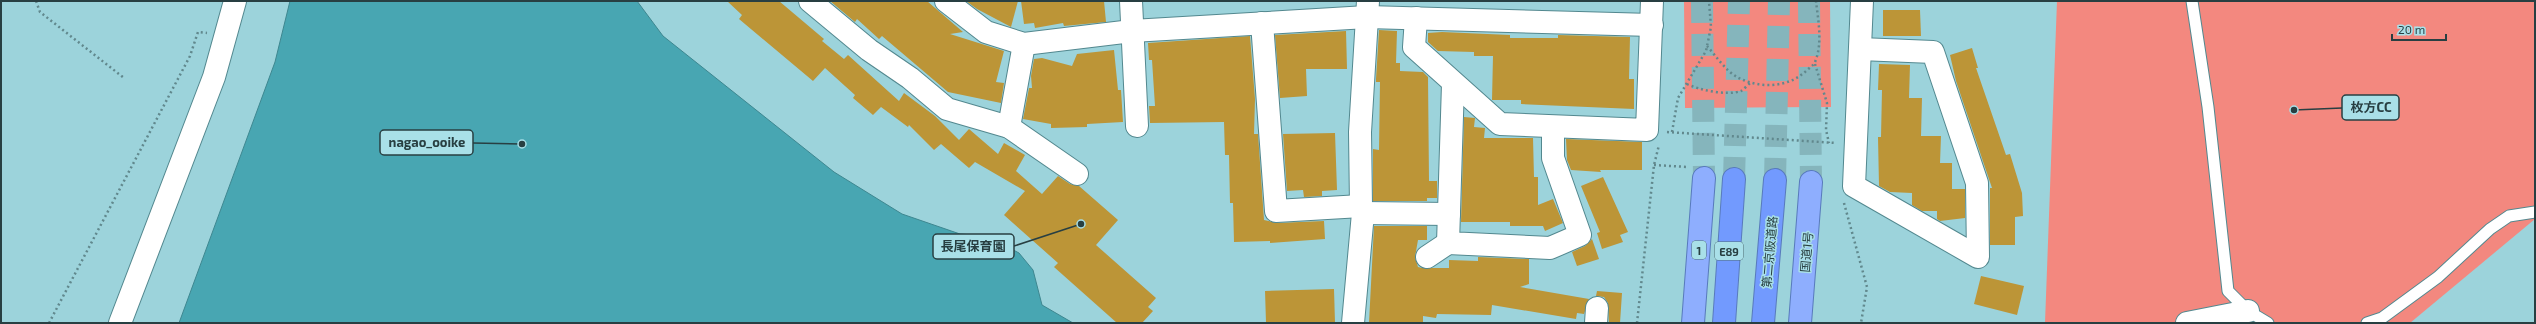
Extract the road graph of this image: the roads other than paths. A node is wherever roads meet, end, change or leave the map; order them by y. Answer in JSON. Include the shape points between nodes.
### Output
{"nodes":[{"id":1,"x":235,"y":1,"type":"edge"},
{"id":2,"x":810,"y":1,"type":"edge"},
{"id":3,"x":946,"y":1,"type":"edge"},
{"id":4,"x":1131,"y":1,"type":"edge"},
{"id":5,"x":1652,"y":1,"type":"edge"},
{"id":6,"x":1862,"y":1,"type":"edge"},
{"id":7,"x":2192,"y":1,"type":"edge"},
{"id":8,"x":1367,"y":9,"type":"edge"},
{"id":9,"x":1416,"y":18,"type":"junction"},
{"id":10,"x":1262,"y":23,"type":"junction"},
{"id":11,"x":1652,"y":25,"type":"junction"},
{"id":12,"x":1132,"y":31,"type":"junction"},
{"id":13,"x":1024,"y":44,"type":"junction"},
{"id":14,"x":1860,"y":49,"type":"junction"},
{"id":15,"x":1453,"y":84,"type":"junction"},
{"id":16,"x":1137,"y":126,"type":"dead end"},
{"id":17,"x":1010,"y":127,"type":"junction"},
{"id":18,"x":1553,"y":127,"type":"junction"},
{"id":19,"x":1077,"y":174,"type":"dead end"},
{"id":20,"x":1704,"y":178,"type":"tunnel mouth"},
{"id":21,"x":1734,"y":179,"type":"tunnel mouth"},
{"id":22,"x":1775,"y":180,"type":"tunnel mouth"},
{"id":23,"x":1811,"y":182,"type":"tunnel mouth"},
{"id":24,"x":1362,"y":209,"type":"junction"},
{"id":25,"x":2535,"y":212,"type":"edge"},
{"id":26,"x":1702,"y":213,"type":"junction"},
{"id":27,"x":1449,"y":214,"type":"junction"},
{"id":28,"x":1448,"y":243,"type":"junction"},
{"id":29,"x":1427,"y":257,"type":"dead end"},
{"id":30,"x":1804,"y":269,"type":"junction"},
{"id":31,"x":2248,"y":312,"type":"junction"},
{"id":32,"x":120,"y":323,"type":"edge"},
{"id":33,"x":1353,"y":323,"type":"edge"},
{"id":34,"x":1680,"y":323,"type":"edge"},
{"id":35,"x":1693,"y":323,"type":"edge"},
{"id":36,"x":1724,"y":323,"type":"edge"},
{"id":37,"x":1763,"y":323,"type":"edge"},
{"id":38,"x":1800,"y":323,"type":"edge"},
{"id":39,"x":1806,"y":323,"type":"edge"},
{"id":40,"x":2187,"y":323,"type":"edge"},
{"id":41,"x":2268,"y":323,"type":"edge"},
{"id":42,"x":2367,"y":323,"type":"edge"}],
"edges":[{"from":1,"to":32,"type":"street","via":[[214,77]]},
{"from":2,"to":17,"type":"street","via":[[946,109]]},
{"from":3,"to":13,"type":"street","via":[[986,32]]},
{"from":4,"to":12,"type":"street"},
{"from":5,"to":11,"type":"street"},
{"from":6,"to":14,"type":"street"},
{"from":7,"to":31,"type":"lane","via":[[2208,107],[2228,291]]},
{"from":8,"to":9,"type":"street"},
{"from":8,"to":10,"type":"street"},
{"from":8,"to":24,"type":"street","via":[[1360,132]]},
{"from":9,"to":11,"type":"street"},
{"from":9,"to":15,"type":"street","via":[[1414,47]]},
{"from":10,"to":12,"type":"street"},
{"from":10,"to":24,"type":"street","via":[[1276,211]]},
{"from":11,"to":18,"type":"street","via":[[1655,131]]},
{"from":12,"to":13,"type":"street"},
{"from":12,"to":16,"type":"street"},
{"from":13,"to":17,"type":"street"},
{"from":14,"to":14,"type":"street","via":[[1854,186],[1978,256],[1977,182],[1933,52]]},
{"from":15,"to":18,"type":"street","via":[[1500,124]]},
{"from":15,"to":27,"type":"street"},
{"from":17,"to":19,"type":"street"},
{"from":18,"to":28,"type":"street","via":[[1554,158],[1580,235],[1550,248]]},
{"from":20,"to":26,"type":"highway","number":"1"},
{"from":21,"to":36,"type":"highway","number":"E89"},
{"from":22,"to":37,"type":"highway","name":"第二京阪道路"},
{"from":23,"to":30,"type":"highway","name":"国道1号"},
{"from":24,"to":27,"type":"street"},
{"from":24,"to":33,"type":"street"},
{"from":25,"to":42,"type":"lane","via":[[2509,216],[2490,229],[2438,277],[2382,318]]},
{"from":26,"to":34,"type":"highway"},
{"from":26,"to":35,"type":"highway","number":"1"},
{"from":27,"to":28,"type":"street"},
{"from":28,"to":29,"type":"street"},
{"from":30,"to":38,"type":"highway","name":"国道1号"},
{"from":30,"to":39,"type":"highway"},
{"from":31,"to":40,"type":"street"},
{"from":31,"to":41,"type":"lane"}]}
